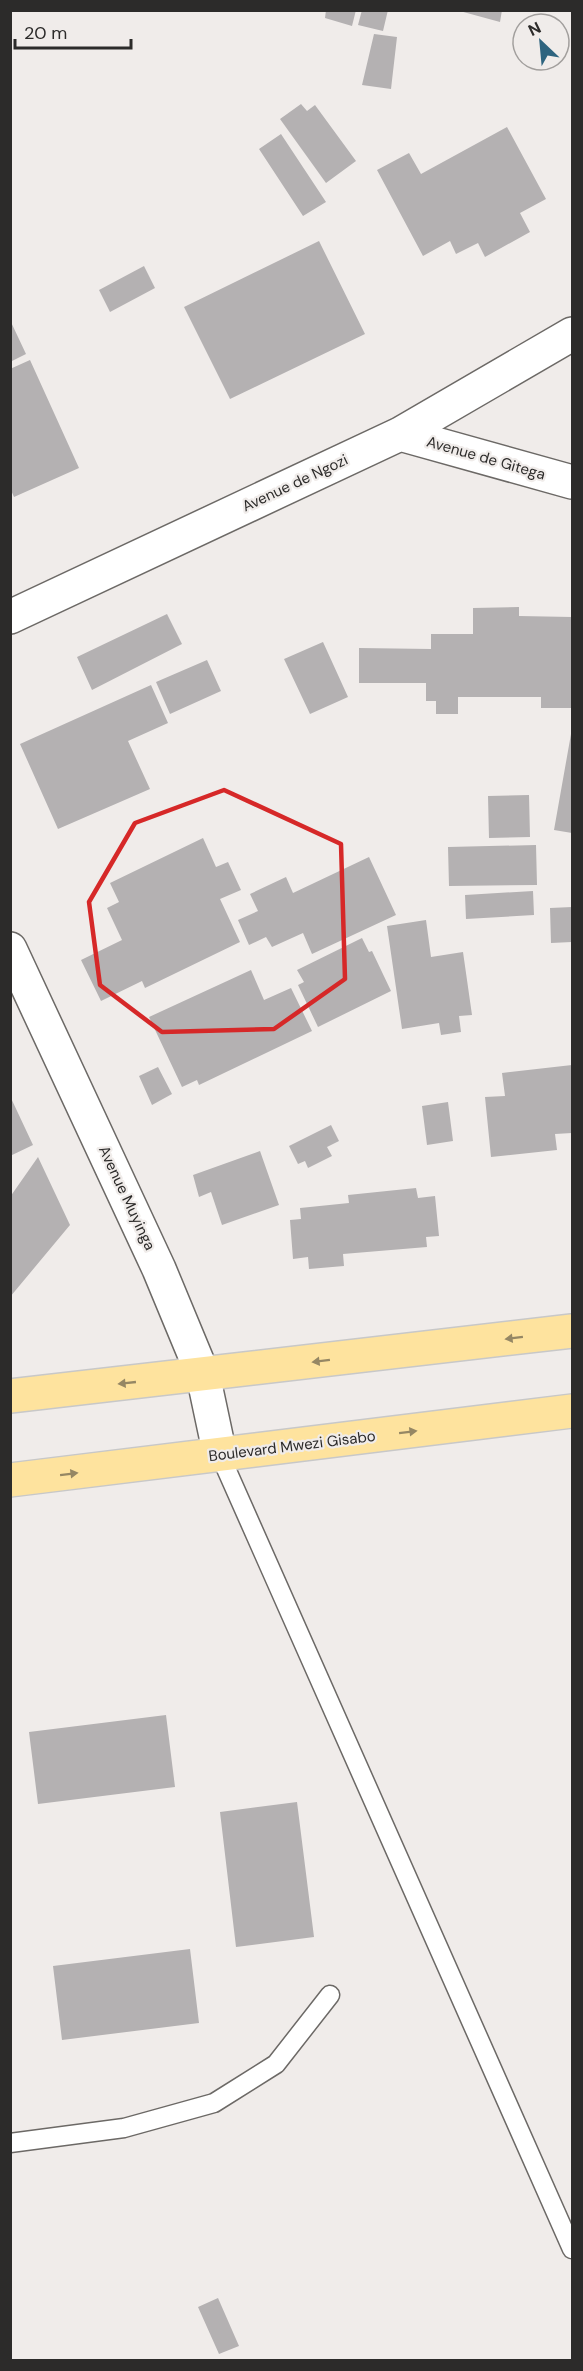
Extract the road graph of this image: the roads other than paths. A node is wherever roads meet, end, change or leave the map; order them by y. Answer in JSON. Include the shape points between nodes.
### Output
{"nodes":[{"id":1,"x":573,"y":334,"type":"edge"},
{"id":2,"x":400,"y":434,"type":"junction"},
{"id":3,"x":573,"y":482,"type":"edge"},
{"id":4,"x":10,"y":617,"type":"edge"},
{"id":5,"x":10,"y":949,"type":"edge"},
{"id":6,"x":573,"y":1331,"type":"edge"},
{"id":7,"x":203,"y":1375,"type":"junction"},
{"id":8,"x":10,"y":1396,"type":"edge"},
{"id":9,"x":573,"y":1411,"type":"edge"},
{"id":10,"x":220,"y":1455,"type":"junction"},
{"id":11,"x":10,"y":1480,"type":"edge"},
{"id":12,"x":330,"y":1995,"type":"dead end"},
{"id":13,"x":10,"y":2143,"type":"edge"},
{"id":14,"x":573,"y":2249,"type":"edge"}],
"edges":[{"from":1,"to":2,"type":"street","name":"Avenue de Ngozi"},
{"from":2,"to":3,"type":"street","name":"Avenue de Gitega"},
{"from":2,"to":4,"type":"street","name":"Avenue de Ngozi"},
{"from":5,"to":7,"type":"street","name":"Avenue Muyinga","via":[[159,1269]]},
{"from":6,"to":7,"type":"main road","one_way":true},
{"from":7,"to":8,"type":"main road","one_way":true},
{"from":7,"to":10,"type":"street","name":"Avenue Muyinga"},
{"from":10,"to":9,"type":"main road","name":"Boulevard Mwezi Gisabo","one_way":true},
{"from":11,"to":10,"type":"main road","name":"Boulevard Mwezi Gisabo","one_way":true},
{"from":10,"to":14,"type":"lane"},
{"from":12,"to":13,"type":"lane","via":[[276,2064],[214,2103],[124,2128]]}]}
